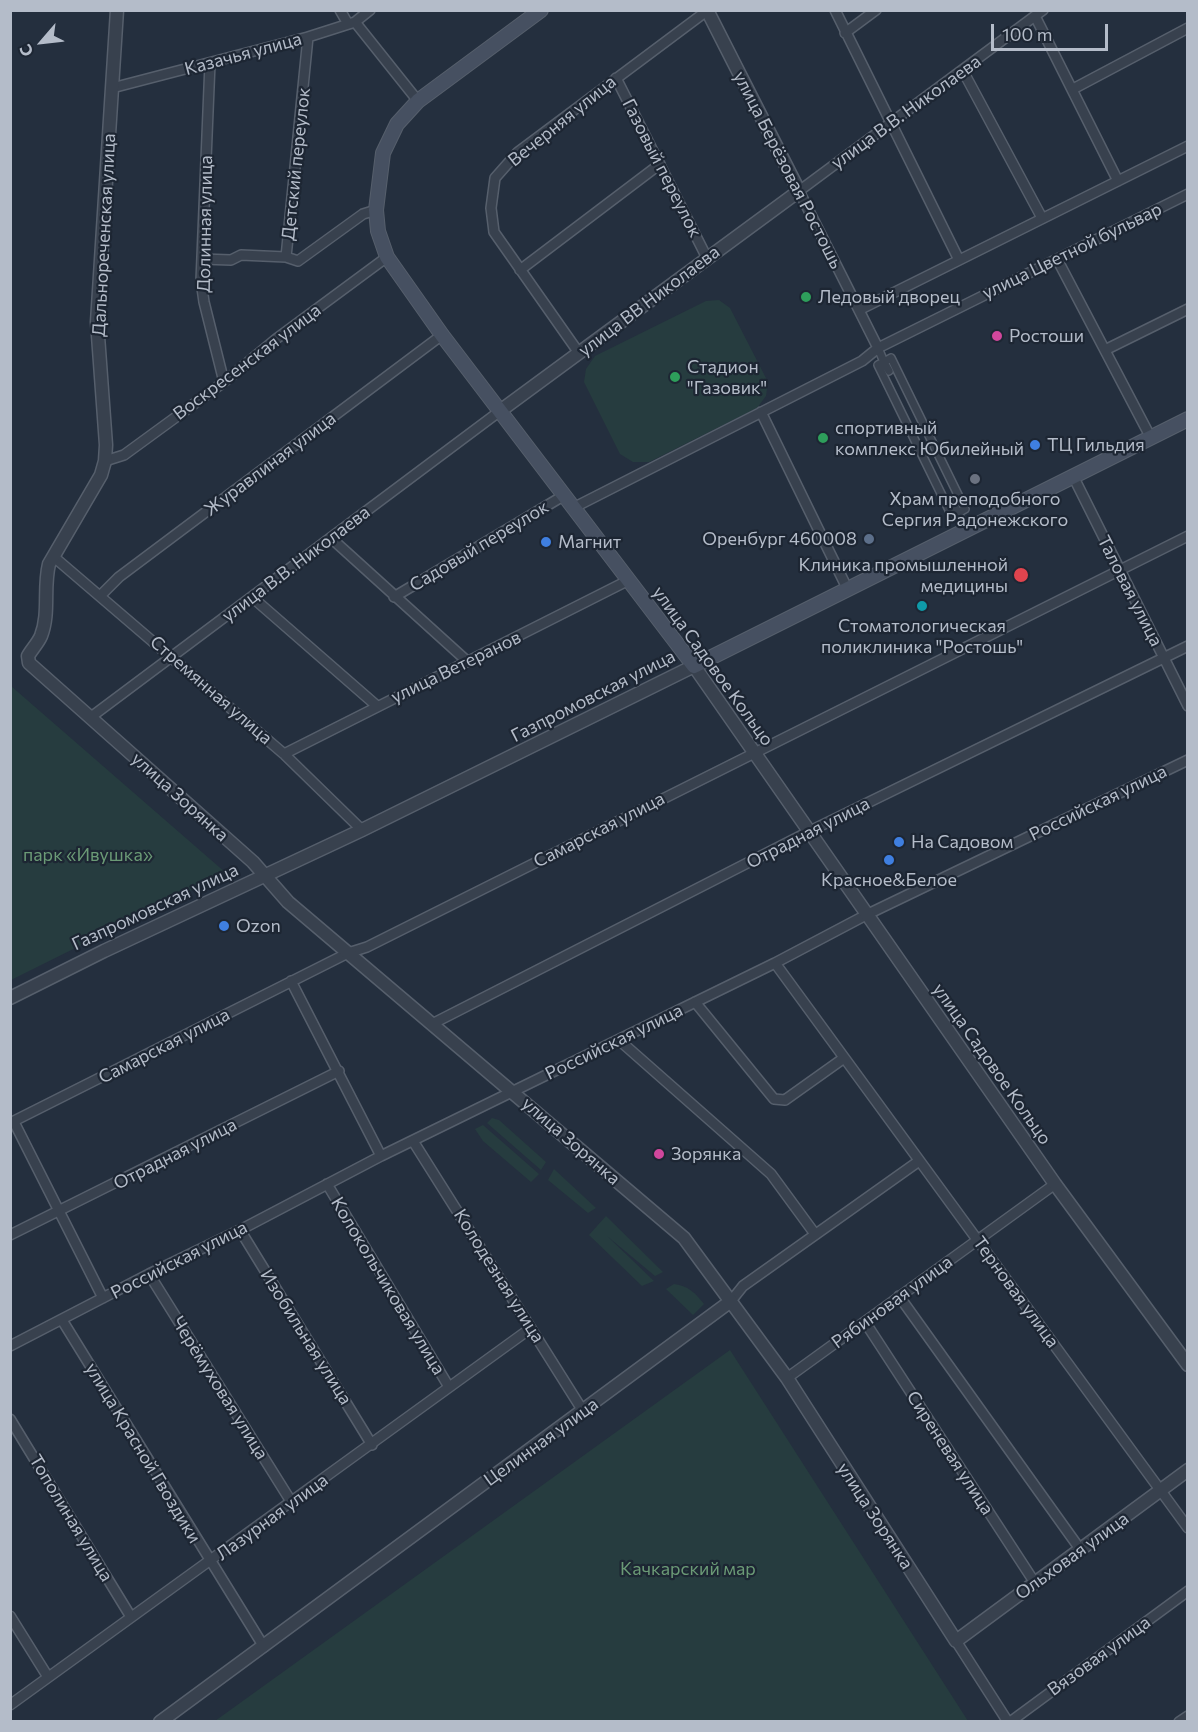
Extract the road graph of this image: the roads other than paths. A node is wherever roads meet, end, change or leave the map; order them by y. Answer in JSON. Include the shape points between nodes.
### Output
{"nodes":[{"id":1,"x":117,"y":10,"type":"edge"},
{"id":2,"x":340,"y":10,"type":"edge"},
{"id":3,"x":370,"y":10,"type":"edge"},
{"id":4,"x":541,"y":10,"type":"edge"},
{"id":5,"x":835,"y":10,"type":"edge"},
{"id":6,"x":876,"y":10,"type":"edge"},
{"id":7,"x":707,"y":11,"type":"edge"},
{"id":8,"x":1039,"y":13,"type":"edge"},
{"id":9,"x":351,"y":23,"type":"junction"},
{"id":10,"x":1188,"y":28,"type":"edge"},
{"id":11,"x":845,"y":33,"type":"junction"},
{"id":12,"x":308,"y":37,"type":"junction"},
{"id":13,"x":210,"y":63,"type":"junction"},
{"id":14,"x":963,"y":71,"type":"junction"},
{"id":15,"x":616,"y":78,"type":"junction"},
{"id":16,"x":112,"y":88,"type":"junction"},
{"id":17,"x":1073,"y":90,"type":"junction"},
{"id":18,"x":418,"y":101,"type":"junction"},
{"id":19,"x":891,"y":123,"type":"junction"},
{"id":20,"x":1188,"y":146,"type":"edge"},
{"id":21,"x":660,"y":164,"type":"junction"},
{"id":22,"x":1118,"y":181,"type":"junction"},
{"id":23,"x":799,"y":191,"type":"junction"},
{"id":24,"x":1188,"y":194,"type":"edge"},
{"id":25,"x":375,"y":210,"type":"junction"},
{"id":26,"x":1042,"y":218,"type":"junction"},
{"id":27,"x":286,"y":257,"type":"junction"},
{"id":28,"x":387,"y":257,"type":"junction"},
{"id":29,"x":707,"y":258,"type":"junction"},
{"id":30,"x":202,"y":259,"type":"junction"},
{"id":31,"x":1057,"y":259,"type":"junction"},
{"id":32,"x":959,"y":260,"type":"junction"},
{"id":33,"x":520,"y":270,"type":"junction"},
{"id":34,"x":1188,"y":309,"type":"edge"},
{"id":35,"x":859,"y":310,"type":"junction"},
{"id":36,"x":442,"y":335,"type":"junction"},
{"id":37,"x":878,"y":348,"type":"junction"},
{"id":38,"x":1105,"y":351,"type":"junction"},
{"id":39,"x":579,"y":353,"type":"junction"},
{"id":40,"x":884,"y":362,"type":"junction"},
{"id":41,"x":889,"y":371,"type":"junction"},
{"id":42,"x":224,"y":382,"type":"junction"},
{"id":43,"x":909,"y":395,"type":"junction"},
{"id":44,"x":896,"y":402,"type":"junction"},
{"id":45,"x":916,"y":410,"type":"junction"},
{"id":46,"x":500,"y":411,"type":"junction"},
{"id":47,"x":761,"y":412,"type":"junction"},
{"id":48,"x":903,"y":416,"type":"junction"},
{"id":49,"x":1188,"y":419,"type":"edge"},
{"id":50,"x":924,"y":426,"type":"junction"},
{"id":51,"x":911,"y":432,"type":"junction"},
{"id":52,"x":1151,"y":438,"type":"junction"},
{"id":53,"x":933,"y":444,"type":"junction"},
{"id":54,"x":920,"y":450,"type":"junction"},
{"id":55,"x":940,"y":459,"type":"junction"},
{"id":56,"x":105,"y":461,"type":"junction"},
{"id":57,"x":928,"y":466,"type":"junction"},
{"id":58,"x":948,"y":474,"type":"junction"},
{"id":59,"x":1073,"y":476,"type":"junction"},
{"id":60,"x":935,"y":480,"type":"junction"},
{"id":61,"x":563,"y":496,"type":"junction"},
{"id":62,"x":954,"y":504,"type":"junction"},
{"id":63,"x":573,"y":508,"type":"junction"},
{"id":64,"x":958,"y":513,"type":"junction"},
{"id":65,"x":966,"y":529,"type":"junction"},
{"id":66,"x":1188,"y":536,"type":"edge"},
{"id":67,"x":331,"y":538,"type":"junction"},
{"id":68,"x":54,"y":556,"type":"junction"},
{"id":69,"x":1119,"y":571,"type":"junction"},
{"id":70,"x":629,"y":580,"type":"junction"},
{"id":71,"x":847,"y":588,"type":"junction"},
{"id":72,"x":100,"y":596,"type":"junction"},
{"id":73,"x":252,"y":597,"type":"junction"},
{"id":74,"x":394,"y":597,"type":"junction"},
{"id":75,"x":1188,"y":646,"type":"edge"},
{"id":76,"x":28,"y":656,"type":"joint"},
{"id":77,"x":172,"y":657,"type":"junction"},
{"id":78,"x":1164,"y":657,"type":"junction"},
{"id":79,"x":468,"y":662,"type":"junction"},
{"id":80,"x":694,"y":666,"type":"junction"},
{"id":81,"x":377,"y":706,"type":"junction"},
{"id":82,"x":1188,"y":706,"type":"edge"},
{"id":83,"x":91,"y":717,"type":"junction"},
{"id":84,"x":753,"y":753,"type":"junction"},
{"id":85,"x":284,"y":754,"type":"junction"},
{"id":86,"x":1188,"y":760,"type":"edge"},
{"id":87,"x":362,"y":830,"type":"junction"},
{"id":88,"x":810,"y":831,"type":"junction"},
{"id":89,"x":265,"y":876,"type":"junction"},
{"id":90,"x":866,"y":915,"type":"junction"},
{"id":91,"x":348,"y":953,"type":"junction"},
{"id":92,"x":775,"y":963,"type":"junction"},
{"id":93,"x":291,"y":981,"type":"junction"},
{"id":94,"x":10,"y":998,"type":"edge"},
{"id":95,"x":695,"y":1002,"type":"junction"},
{"id":96,"x":432,"y":1024,"type":"junction"},
{"id":97,"x":619,"y":1041,"type":"junction"},
{"id":98,"x":844,"y":1058,"type":"junction"},
{"id":99,"x":339,"y":1071,"type":"junction"},
{"id":100,"x":513,"y":1091,"type":"junction"},
{"id":101,"x":12,"y":1123,"type":"edge"},
{"id":102,"x":414,"y":1141,"type":"junction"},
{"id":103,"x":381,"y":1156,"type":"junction"},
{"id":104,"x":919,"y":1161,"type":"junction"},
{"id":105,"x":327,"y":1184,"type":"junction"},
{"id":106,"x":1055,"y":1184,"type":"junction"},
{"id":107,"x":60,"y":1211,"type":"junction"},
{"id":108,"x":240,"y":1230,"type":"junction"},
{"id":109,"x":815,"y":1234,"type":"junction"},
{"id":110,"x":10,"y":1235,"type":"edge"},
{"id":111,"x":978,"y":1239,"type":"junction"},
{"id":112,"x":149,"y":1274,"type":"junction"},
{"id":113,"x":899,"y":1296,"type":"junction"},
{"id":114,"x":103,"y":1298,"type":"junction"},
{"id":115,"x":731,"y":1301,"type":"junction"},
{"id":116,"x":62,"y":1320,"type":"junction"},
{"id":117,"x":865,"y":1322,"type":"junction"},
{"id":118,"x":531,"y":1328,"type":"junction"},
{"id":119,"x":10,"y":1346,"type":"edge"},
{"id":120,"x":1188,"y":1365,"type":"edge"},
{"id":121,"x":787,"y":1378,"type":"junction"},
{"id":122,"x":449,"y":1387,"type":"junction"},
{"id":123,"x":584,"y":1411,"type":"junction"},
{"id":124,"x":10,"y":1419,"type":"edge"},
{"id":125,"x":372,"y":1445,"type":"junction"},
{"id":126,"x":1188,"y":1470,"type":"edge"},
{"id":127,"x":1160,"y":1491,"type":"junction"},
{"id":128,"x":292,"y":1503,"type":"junction"},
{"id":129,"x":1188,"y":1528,"type":"edge"},
{"id":130,"x":1080,"y":1549,"type":"junction"},
{"id":131,"x":210,"y":1562,"type":"junction"},
{"id":132,"x":1035,"y":1583,"type":"junction"},
{"id":133,"x":1188,"y":1591,"type":"edge"},
{"id":134,"x":10,"y":1616,"type":"edge"},
{"id":135,"x":131,"y":1617,"type":"junction"},
{"id":136,"x":956,"y":1641,"type":"junction"},
{"id":137,"x":264,"y":1647,"type":"junction"},
{"id":138,"x":48,"y":1677,"type":"junction"},
{"id":139,"x":10,"y":1705,"type":"edge"},
{"id":140,"x":1188,"y":1716,"type":"edge"},
{"id":141,"x":160,"y":1722,"type":"edge"},
{"id":142,"x":1009,"y":1722,"type":"edge"},
{"id":143,"x":1179,"y":1722,"type":"edge"}],
"edges":[{"from":1,"to":16,"type":"street","name":"Дальнореченская улица"},
{"from":2,"to":9,"type":"street"},
{"from":3,"to":9,"type":"street","name":"Казачья улица"},
{"from":4,"to":18,"type":"main road","name":"улица Садовое Кольцо"},
{"from":5,"to":11,"type":"street"},
{"from":6,"to":11,"type":"street"},
{"from":7,"to":15,"type":"street","name":"Вечерняя улица"},
{"from":7,"to":23,"type":"street","name":"улица Берёзовая Ростошь"},
{"from":8,"to":14,"type":"street","name":"улица В.В. Николаева"},
{"from":8,"to":17,"type":"street"},
{"from":9,"to":12,"type":"street","name":"Казачья улица"},
{"from":9,"to":18,"type":"street"},
{"from":10,"to":17,"type":"street"},
{"from":11,"to":19,"type":"street"},
{"from":12,"to":13,"type":"street","name":"Казачья улица"},
{"from":12,"to":27,"type":"street","name":"Детский переулок"},
{"from":13,"to":16,"type":"street","name":"Казачья улица"},
{"from":13,"to":30,"type":"street","name":"Долинная улица"},
{"from":14,"to":19,"type":"street","name":"улица В.В. Николаева"},
{"from":14,"to":26,"type":"street"},
{"from":15,"to":21,"type":"street","name":"Газовый переулок"},
{"from":15,"to":33,"type":"street","name":"Вечерняя улица","via":[[518,152],[495,178],[491,208],[494,232]]},
{"from":16,"to":56,"type":"street","name":"Дальнореченская улица","via":[[97,322]]},
{"from":17,"to":22,"type":"street"},
{"from":18,"to":25,"type":"main road","name":"улица Садовое Кольцо","via":[[397,124],[383,153]]},
{"from":19,"to":23,"type":"street","name":"улица В.В. Николаева"},
{"from":19,"to":32,"type":"street"},
{"from":20,"to":22,"type":"street"},
{"from":21,"to":29,"type":"street","name":"Газовый переулок"},
{"from":21,"to":33,"type":"street"},
{"from":22,"to":26,"type":"street"},
{"from":23,"to":29,"type":"street","name":"улица ВВ Николаева"},
{"from":23,"to":35,"type":"street","name":"улица Берёзовая Ростошь"},
{"from":24,"to":31,"type":"street","name":"улица Цветной бульвар"},
{"from":25,"to":27,"type":"street","name":"Детский переулок","via":[[363,214],[298,261]]},
{"from":25,"to":28,"type":"main road","name":"улица Садовое Кольцо"},
{"from":26,"to":32,"type":"street"},
{"from":27,"to":30,"type":"street","via":[[241,255],[231,260]]},
{"from":28,"to":36,"type":"main road","name":"улица Садовое Кольцо"},
{"from":28,"to":42,"type":"street","name":"Воскресенская улица"},
{"from":29,"to":39,"type":"street","name":"улица ВВ Николаева"},
{"from":30,"to":42,"type":"street","name":"Долинная улица","via":[[204,302]]},
{"from":31,"to":37,"type":"street","name":"улица Цветной бульвар"},
{"from":31,"to":38,"type":"street"},
{"from":32,"to":35,"type":"street"},
{"from":33,"to":39,"type":"street","name":"Вечерняя улица"},
{"from":34,"to":38,"type":"street"},
{"from":35,"to":37,"type":"street","name":"улица Берёзовая Ростошь"},
{"from":36,"to":46,"type":"main road","name":"улица Садовое Кольцо"},
{"from":36,"to":72,"type":"street","name":"Журавлиная улица","via":[[119,577]]},
{"from":37,"to":40,"type":"street","name":"улица Берёзовая Ростошь"},
{"from":37,"to":47,"type":"street","name":"улица Цветной бульвар","via":[[862,361]]},
{"from":38,"to":52,"type":"street"},
{"from":39,"to":46,"type":"street","name":"улица ВВ Николаева"},
{"from":40,"to":41,"type":"street","via":[[878,365]]},
{"from":40,"to":41,"type":"street","via":[[891,358]]},
{"from":41,"to":43,"type":"street"},
{"from":41,"to":44,"type":"street"},
{"from":42,"to":56,"type":"street","name":"Воскресенская улица","via":[[124,455]]},
{"from":43,"to":44,"type":"street"},
{"from":43,"to":45,"type":"street"},
{"from":44,"to":48,"type":"street"},
{"from":45,"to":48,"type":"street"},
{"from":45,"to":50,"type":"street"},
{"from":46,"to":61,"type":"main road","name":"улица Садовое Кольцо"},
{"from":46,"to":67,"type":"street","name":"улица В.В. Николаева"},
{"from":47,"to":63,"type":"street","name":"улица Цветной бульвар"},
{"from":47,"to":71,"type":"street"},
{"from":48,"to":51,"type":"street"},
{"from":49,"to":52,"type":"main road","name":"Газпромовская улица"},
{"from":50,"to":51,"type":"street"},
{"from":50,"to":53,"type":"street"},
{"from":51,"to":54,"type":"street"},
{"from":52,"to":59,"type":"main road","name":"Газпромовская улица"},
{"from":53,"to":54,"type":"street"},
{"from":53,"to":55,"type":"street"},
{"from":54,"to":57,"type":"street"},
{"from":55,"to":57,"type":"street"},
{"from":55,"to":58,"type":"street"},
{"from":56,"to":68,"type":"street","name":"Дальнореченская улица","via":[[101,475]]},
{"from":57,"to":60,"type":"street"},
{"from":58,"to":60,"type":"street"},
{"from":58,"to":62,"type":"street"},
{"from":59,"to":65,"type":"main road","name":"Газпромовская улица"},
{"from":59,"to":69,"type":"street","name":"Таловая улица"},
{"from":60,"to":62,"type":"street"},
{"from":61,"to":63,"type":"main road","name":"улица Садовое Кольцо"},
{"from":61,"to":74,"type":"street","name":"Садовый переулок"},
{"from":62,"to":64,"type":"street","via":[[952,516]]},
{"from":62,"to":64,"type":"street","via":[[965,509]]},
{"from":63,"to":70,"type":"main road","name":"улица Садовое Кольцо"},
{"from":64,"to":65,"type":"street"},
{"from":65,"to":71,"type":"main road","name":"Газпромовская улица"},
{"from":66,"to":69,"type":"street","name":"Самарская улица"},
{"from":67,"to":73,"type":"street","name":"улица В.В. Николаева"},
{"from":67,"to":74,"type":"street"},
{"from":68,"to":72,"type":"street","name":"Стремянная улица"},
{"from":68,"to":76,"type":"street","name":"Дальнореченская улица","via":[[47,573],[45,623]]},
{"from":69,"to":78,"type":"street","name":"Таловая улица"},
{"from":69,"to":84,"type":"street","name":"Самарская улица"},
{"from":70,"to":79,"type":"street","name":"улица Ветеранов"},
{"from":70,"to":80,"type":"main road","name":"улица Садовое Кольцо"},
{"from":71,"to":80,"type":"main road","name":"Газпромовская улица"},
{"from":72,"to":77,"type":"street","name":"Стремянная улица"},
{"from":73,"to":77,"type":"street","name":"улица В.В. Николаева"},
{"from":73,"to":81,"type":"street"},
{"from":74,"to":79,"type":"street"},
{"from":75,"to":78,"type":"street","name":"Отрадная улица"},
{"from":76,"to":83,"type":"street","name":"улица Зорянка","via":[[29,663]]},
{"from":77,"to":83,"type":"street","name":"улица В.В. Николаева"},
{"from":77,"to":85,"type":"street","name":"Стремянная улица"},
{"from":78,"to":82,"type":"street","name":"Таловая улица"},
{"from":78,"to":88,"type":"street","name":"Отрадная улица"},
{"from":79,"to":81,"type":"street","name":"улица Ветеранов"},
{"from":80,"to":84,"type":"street","name":"улица Садовое Кольцо"},
{"from":80,"to":87,"type":"street","name":"Газпромовская улица"},
{"from":81,"to":85,"type":"street","name":"улица Ветеранов"},
{"from":83,"to":89,"type":"street","name":"улица Зорянка"},
{"from":84,"to":88,"type":"street","name":"улица Садовое Кольцо"},
{"from":84,"to":91,"type":"street","name":"Самарская улица","via":[[367,947]]},
{"from":85,"to":87,"type":"street","name":"Стремянная улица"},
{"from":86,"to":90,"type":"street","name":"Российская улица"},
{"from":87,"to":89,"type":"street","name":"Газпромовская улица"},
{"from":88,"to":90,"type":"street","name":"улица Садовое Кольцо"},
{"from":88,"to":96,"type":"street","name":"Отрадная улица"},
{"from":89,"to":91,"type":"street","name":"улица Зорянка","via":[[288,902]]},
{"from":89,"to":94,"type":"street","name":"Газпромовская улица"},
{"from":90,"to":92,"type":"street","name":"Российская улица"},
{"from":90,"to":106,"type":"street","name":"улица Садовое Кольцо"},
{"from":91,"to":93,"type":"street","name":"Самарская улица"},
{"from":91,"to":96,"type":"street","name":"улица Зорянка"},
{"from":92,"to":95,"type":"street","name":"Российская улица"},
{"from":92,"to":98,"type":"street","name":"Терновая улица"},
{"from":93,"to":99,"type":"street"},
{"from":93,"to":101,"type":"street","name":"Самарская улица"},
{"from":95,"to":97,"type":"street","name":"Российская улица"},
{"from":95,"to":98,"type":"street","via":[[774,1099],[785,1100]]},
{"from":96,"to":100,"type":"street","name":"улица Зорянка"},
{"from":97,"to":100,"type":"street","name":"Российская улица"},
{"from":97,"to":109,"type":"street","via":[[771,1174]]},
{"from":98,"to":104,"type":"street","name":"Терновая улица"},
{"from":99,"to":103,"type":"street"},
{"from":99,"to":107,"type":"street","name":"Отрадная улица"},
{"from":100,"to":102,"type":"street","name":"Российская улица"},
{"from":100,"to":115,"type":"street","name":"улица Зорянка","via":[[684,1238]]},
{"from":101,"to":107,"type":"street"},
{"from":102,"to":103,"type":"street","name":"Российская улица"},
{"from":102,"to":118,"type":"street","name":"Колодезная улица"},
{"from":103,"to":105,"type":"street","name":"Российская улица"},
{"from":104,"to":109,"type":"street","name":"Целинная улица"},
{"from":104,"to":111,"type":"street","name":"Терновая улица"},
{"from":105,"to":108,"type":"street","name":"Российская улица"},
{"from":105,"to":122,"type":"street","name":"Колокольчиковая улица"},
{"from":106,"to":111,"type":"street","name":"Рябиновая улица"},
{"from":106,"to":120,"type":"street","name":"улица Садовое Кольцо"},
{"from":107,"to":110,"type":"street","name":"Отрадная улица"},
{"from":107,"to":114,"type":"street"},
{"from":108,"to":112,"type":"street","name":"Российская улица"},
{"from":108,"to":125,"type":"street","name":"Изобильная улица"},
{"from":109,"to":115,"type":"street","name":"Целинная улица","via":[[743,1286]]},
{"from":111,"to":113,"type":"street","name":"Рябиновая улица"},
{"from":111,"to":127,"type":"street","name":"Терновая улица"},
{"from":112,"to":114,"type":"street","name":"Российская улица"},
{"from":112,"to":128,"type":"street","name":"Черёмуховая улица"},
{"from":113,"to":117,"type":"street","name":"Рябиновая улица"},
{"from":113,"to":130,"type":"street"},
{"from":114,"to":116,"type":"street","name":"Российская улица"},
{"from":115,"to":121,"type":"street","name":"улица Зорянка"},
{"from":115,"to":123,"type":"street","name":"Целинная улица"},
{"from":116,"to":119,"type":"street","name":"Российская улица"},
{"from":116,"to":131,"type":"street","name":"улица Красной Гвоздики"},
{"from":117,"to":121,"type":"street","name":"Рябиновая улица"},
{"from":117,"to":132,"type":"street","name":"Сиреневая улица"},
{"from":118,"to":122,"type":"street","name":"Лазурная улица"},
{"from":118,"to":123,"type":"street","name":"Колодезная улица"},
{"from":121,"to":136,"type":"street","name":"улица Зорянка"},
{"from":122,"to":125,"type":"street","name":"Лазурная улица"},
{"from":123,"to":137,"type":"street","name":"Целинная улица"},
{"from":124,"to":135,"type":"street","name":"Тополиная улица"},
{"from":125,"to":128,"type":"street","name":"Лазурная улица"},
{"from":126,"to":127,"type":"street","name":"Ольховая улица"},
{"from":127,"to":129,"type":"street","name":"Терновая улица"},
{"from":127,"to":130,"type":"street","name":"Ольховая улица"},
{"from":128,"to":131,"type":"street","name":"Лазурная улица"},
{"from":130,"to":132,"type":"street","name":"Ольховая улица"},
{"from":131,"to":135,"type":"street","name":"Лазурная улица"},
{"from":131,"to":137,"type":"street","name":"улица Красной Гвоздики"},
{"from":132,"to":136,"type":"street","name":"Ольховая улица"},
{"from":133,"to":142,"type":"street","name":"Вязовая улица"},
{"from":134,"to":138,"type":"street"},
{"from":135,"to":138,"type":"street","name":"Лазурная улица"},
{"from":136,"to":142,"type":"street","name":"улица Зорянка"},
{"from":137,"to":141,"type":"street","name":"Целинная улица"},
{"from":138,"to":139,"type":"street","name":"Лазурная улица"},
{"from":140,"to":143,"type":"street"}]}
